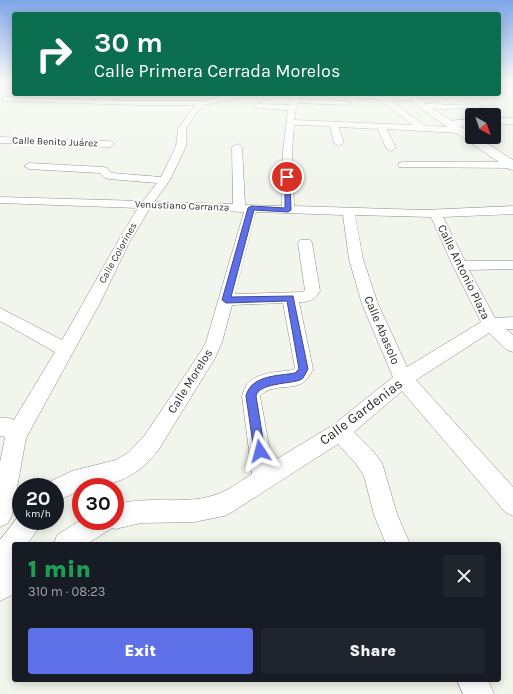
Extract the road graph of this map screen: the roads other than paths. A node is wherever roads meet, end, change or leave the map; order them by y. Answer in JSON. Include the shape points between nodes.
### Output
{"nodes":[{"id":1,"x":192,"y":113,"type":"edge"},
{"id":2,"x":292,"y":113,"type":"edge"},
{"id":3,"x":403,"y":113,"type":"edge"},
{"id":4,"x":434,"y":113,"type":"edge"},
{"id":5,"x":327,"y":114,"type":"dead end"},
{"id":6,"x":341,"y":114,"type":"dead end"},
{"id":7,"x":501,"y":121,"type":"edge"},
{"id":8,"x":513,"y":121,"type":"edge"},
{"id":9,"x":290,"y":122,"type":"junction"},
{"id":10,"x":330,"y":124,"type":"junction"},
{"id":11,"x":465,"y":124,"type":"edge"},
{"id":12,"x":345,"y":125,"type":"junction"},
{"id":13,"x":381,"y":126,"type":"junction"},
{"id":14,"x":454,"y":127,"type":"junction"},
{"id":15,"x":422,"y":128,"type":"junction"},
{"id":16,"x":0,"y":140,"type":"edge"},
{"id":17,"x":88,"y":143,"type":"junction"},
{"id":18,"x":339,"y":143,"type":"dead end"},
{"id":19,"x":110,"y":144,"type":"dead end"},
{"id":20,"x":237,"y":147,"type":"dead end"},
{"id":21,"x":391,"y":148,"type":"dead end"},
{"id":22,"x":403,"y":165,"type":"dead end"},
{"id":23,"x":29,"y":166,"type":"dead end"},
{"id":24,"x":512,"y":166,"type":"edge"},
{"id":25,"x":60,"y":168,"type":"junction"},
{"id":26,"x":165,"y":180,"type":"junction"},
{"id":27,"x":0,"y":200,"type":"edge"},
{"id":28,"x":146,"y":205,"type":"junction"},
{"id":29,"x":245,"y":208,"type":"junction"},
{"id":30,"x":288,"y":210,"type":"junction"},
{"id":31,"x":513,"y":210,"type":"edge"},
{"id":32,"x":348,"y":212,"type":"junction"},
{"id":33,"x":436,"y":214,"type":"junction"},
{"id":34,"x":305,"y":243,"type":"dead end"},
{"id":35,"x":513,"y":265,"type":"edge"},
{"id":36,"x":460,"y":266,"type":"junction"},
{"id":37,"x":299,"y":297,"type":"junction"},
{"id":38,"x":226,"y":300,"type":"junction"},
{"id":39,"x":0,"y":314,"type":"edge"},
{"id":40,"x":513,"y":323,"type":"edge"},
{"id":41,"x":490,"y":324,"type":"junction"},
{"id":42,"x":513,"y":345,"type":"edge"},
{"id":43,"x":64,"y":349,"type":"junction"},
{"id":44,"x":403,"y":379,"type":"junction"},
{"id":45,"x":6,"y":427,"type":"edge"},
{"id":46,"x":340,"y":432,"type":"junction"},
{"id":47,"x":264,"y":479,"type":"junction"},
{"id":48,"x":64,"y":485,"type":"edge"},
{"id":49,"x":513,"y":504,"type":"edge"},
{"id":50,"x":124,"y":514,"type":"edge"},
{"id":51,"x":0,"y":515,"type":"edge"},
{"id":52,"x":23,"y":530,"type":"edge"},
{"id":53,"x":87,"y":530,"type":"edge"},
{"id":54,"x":14,"y":542,"type":"edge"},
{"id":55,"x":69,"y":542,"type":"edge"},
{"id":56,"x":397,"y":542,"type":"edge"},
{"id":57,"x":12,"y":544,"type":"edge"},
{"id":58,"x":0,"y":560,"type":"edge"},
{"id":59,"x":12,"y":579,"type":"edge"},
{"id":60,"x":0,"y":588,"type":"edge"},
{"id":61,"x":473,"y":682,"type":"edge"},
{"id":62,"x":480,"y":694,"type":"edge"}],
"edges":[{"from":1,"to":26,"type":"street","name":"Calle Colorines","via":[[182,129],[181,146]]},
{"from":2,"to":9,"type":"street"},
{"from":3,"to":15,"type":"street"},
{"from":4,"to":14,"type":"main road"},
{"from":5,"to":10,"type":"street"},
{"from":6,"to":12,"type":"street"},
{"from":7,"to":8,"type":"street"},
{"from":9,"to":10,"type":"street"},
{"from":9,"to":30,"type":"street"},
{"from":10,"to":12,"type":"street"},
{"from":10,"to":18,"type":"street"},
{"from":11,"to":14,"type":"street"},
{"from":12,"to":13,"type":"street"},
{"from":13,"to":15,"type":"street"},
{"from":13,"to":21,"type":"street"},
{"from":14,"to":15,"type":"street"},
{"from":14,"to":24,"type":"main road"},
{"from":16,"to":17,"type":"street","name":"Calle Benito Juárez"},
{"from":17,"to":19,"type":"street","name":"Calle Benito Juárez"},
{"from":17,"to":25,"type":"street"},
{"from":20,"to":29,"type":"street","name":"Calle Morelos"},
{"from":22,"to":24,"type":"street"},
{"from":23,"to":25,"type":"street"},
{"from":25,"to":26,"type":"street","via":[[103,170],[109,176]]},
{"from":26,"to":28,"type":"street","name":"Calle Colorines"},
{"from":27,"to":28,"type":"street","name":"Venustiano Carranza"},
{"from":28,"to":29,"type":"street","name":"Venustiano Carranza"},
{"from":28,"to":43,"type":"street","name":"Calle Colorines"},
{"from":29,"to":30,"type":"street","name":"Venustiano Carranza"},
{"from":29,"to":38,"type":"street","name":"Calle Morelos"},
{"from":30,"to":32,"type":"street","name":"Venustiano Carranza"},
{"from":31,"to":33,"type":"street","name":"Venustiano Carranza"},
{"from":32,"to":33,"type":"street","name":"Venustiano Carranza"},
{"from":32,"to":44,"type":"street","name":"Calle Abasolo","via":[[356,259],[370,304]]},
{"from":33,"to":36,"type":"street","name":"Calle Antonio Plaza"},
{"from":34,"to":37,"type":"street","via":[[313,291]]},
{"from":35,"to":36,"type":"street"},
{"from":36,"to":41,"type":"street","name":"Calle Antonio Plaza"},
{"from":37,"to":38,"type":"street"},
{"from":37,"to":47,"type":"street","via":[[304,369],[300,376],[260,384],[251,396]]},
{"from":38,"to":48,"type":"street","name":"Calle Morelos","via":[[214,342],[206,358],[143,454],[125,467]]},
{"from":39,"to":43,"type":"street"},
{"from":40,"to":41,"type":"street"},
{"from":41,"to":42,"type":"street","name":"Calle Antonio Plaza"},
{"from":41,"to":44,"type":"street","name":"Calle Gardenias"},
{"from":43,"to":45,"type":"street","name":"Calle Colorines"},
{"from":44,"to":46,"type":"street","name":"Calle Gardenias"},
{"from":44,"to":49,"type":"street","name":"Calle Abasolo"},
{"from":45,"to":51,"type":"street","name":"Calle Colorines"},
{"from":46,"to":47,"type":"street","name":"Calle Gardenias"},
{"from":46,"to":56,"type":"street","via":[[364,456],[374,471],[386,515]]},
{"from":47,"to":50,"type":"street","name":"Calle Gardenias","via":[[224,504],[204,509],[138,510]]},
{"from":52,"to":54,"type":"street"},
{"from":53,"to":55,"type":"street"},
{"from":57,"to":58,"type":"street"},
{"from":59,"to":60,"type":"street"},
{"from":61,"to":62,"type":"street"}]}
